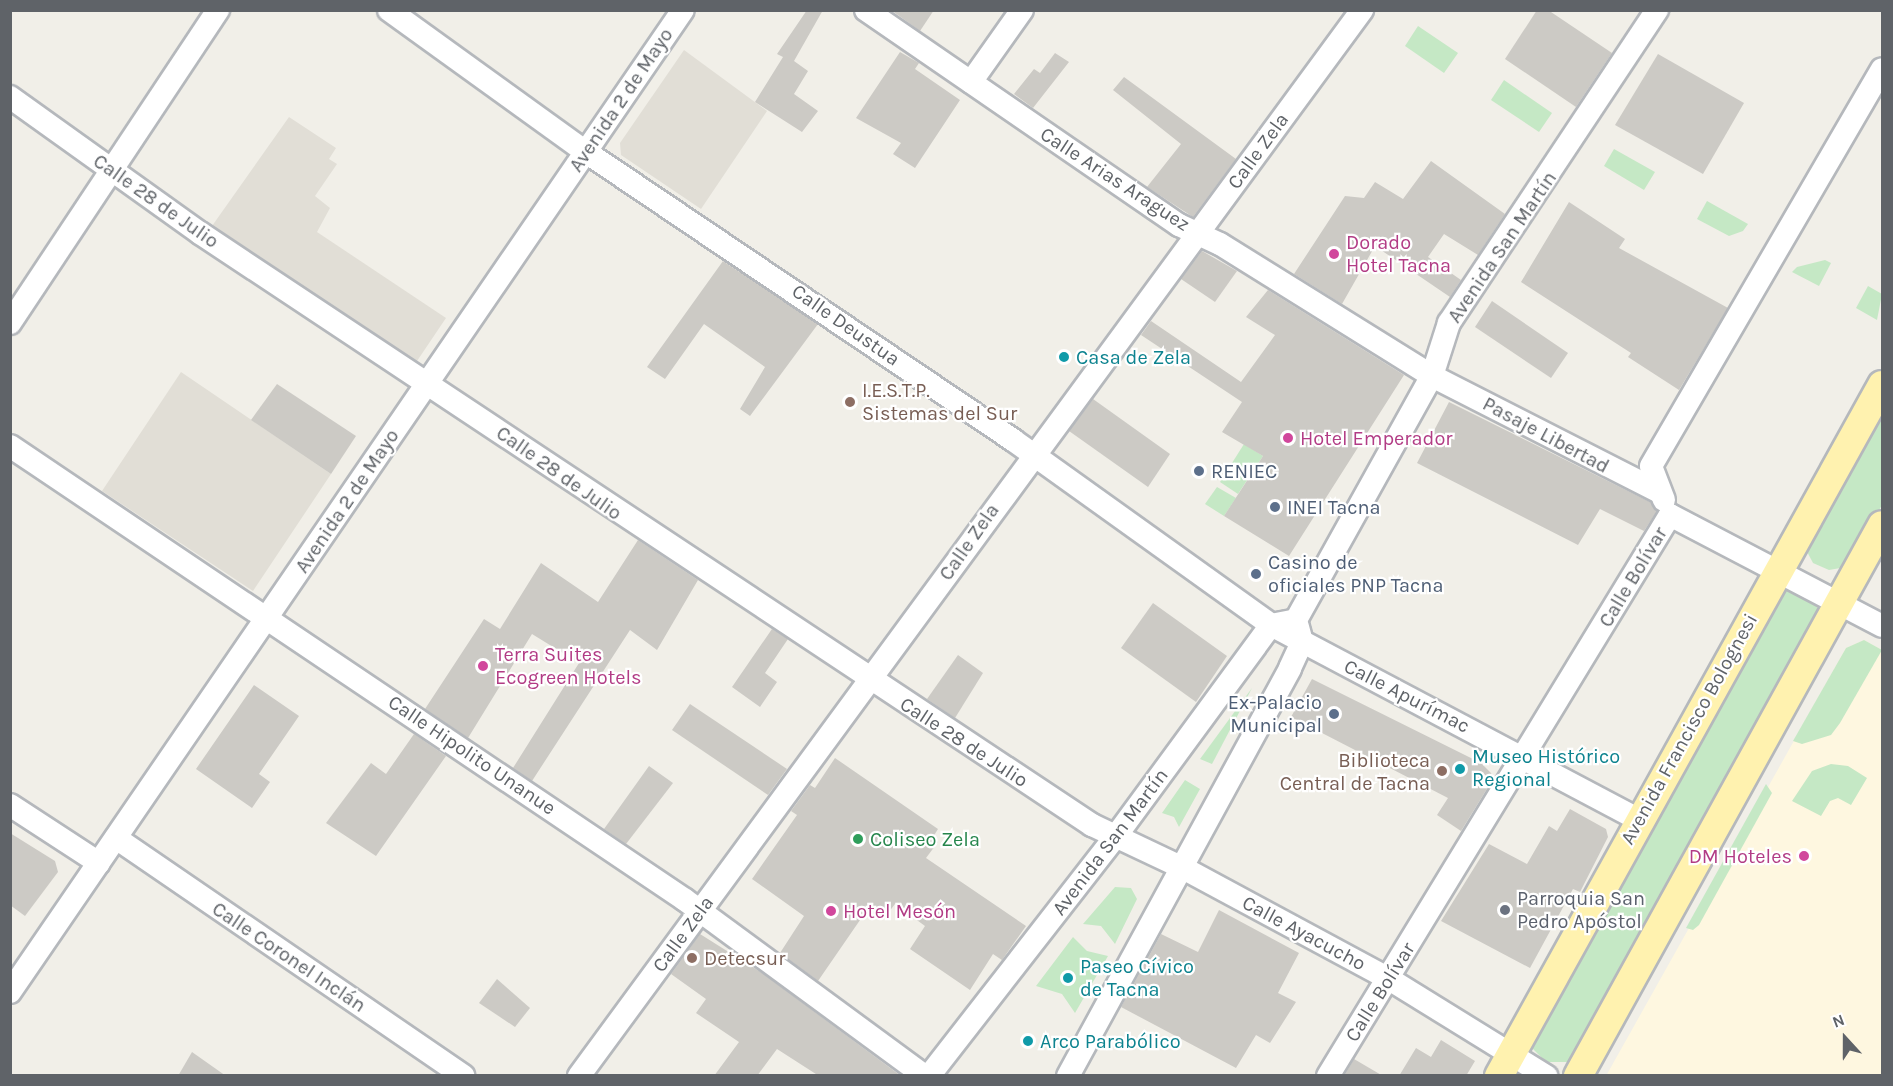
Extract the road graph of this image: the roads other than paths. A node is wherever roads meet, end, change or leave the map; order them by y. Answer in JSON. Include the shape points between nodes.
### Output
{"nodes":[{"id":1,"x":218,"y":10,"type":"edge"},
{"id":2,"x":389,"y":10,"type":"edge"},
{"id":3,"x":683,"y":10,"type":"edge"},
{"id":4,"x":866,"y":10,"type":"edge"},
{"id":5,"x":1022,"y":10,"type":"edge"},
{"id":6,"x":1362,"y":10,"type":"edge"},
{"id":7,"x":1657,"y":10,"type":"edge"},
{"id":8,"x":1879,"y":81,"type":"edge"},
{"id":9,"x":971,"y":82,"type":"junction"},
{"id":10,"x":10,"y":97,"type":"edge"},
{"id":11,"x":586,"y":152,"type":"junction"},
{"id":12,"x":111,"y":169,"type":"junction"},
{"id":13,"x":1198,"y":233,"type":"junction"},
{"id":14,"x":10,"y":323,"type":"edge"},
{"id":15,"x":1432,"y":376,"type":"junction"},
{"id":16,"x":426,"y":385,"type":"junction"},
{"id":17,"x":1882,"y":385,"type":"edge"},
{"id":18,"x":10,"y":446,"type":"edge"},
{"id":19,"x":1033,"y":454,"type":"junction"},
{"id":20,"x":1660,"y":492,"type":"junction"},
{"id":21,"x":1670,"y":515,"type":"junction"},
{"id":22,"x":1882,"y":525,"type":"edge"},
{"id":23,"x":1778,"y":569,"type":"junction"},
{"id":24,"x":1838,"y":601,"type":"junction"},
{"id":25,"x":267,"y":617,"type":"junction"},
{"id":26,"x":1296,"y":620,"type":"junction"},
{"id":27,"x":1271,"y":625,"type":"junction"},
{"id":28,"x":1882,"y":626,"type":"edge"},
{"id":29,"x":1302,"y":642,"type":"junction"},
{"id":30,"x":871,"y":681,"type":"junction"},
{"id":31,"x":1524,"y":757,"type":"junction"},
{"id":32,"x":10,"y":805,"type":"edge"},
{"id":33,"x":1639,"y":820,"type":"junction"},
{"id":34,"x":1116,"y":836,"type":"junction"},
{"id":35,"x":116,"y":838,"type":"junction"},
{"id":36,"x":99,"y":863,"type":"junction"},
{"id":37,"x":1183,"y":868,"type":"junction"},
{"id":38,"x":699,"y":913,"type":"junction"},
{"id":39,"x":1389,"y":979,"type":"junction"},
{"id":40,"x":10,"y":992,"type":"edge"},
{"id":41,"x":1505,"y":1065,"type":"edge"},
{"id":42,"x":463,"y":1076,"type":"edge"},
{"id":43,"x":579,"y":1076,"type":"edge"},
{"id":44,"x":927,"y":1076,"type":"edge"},
{"id":45,"x":1068,"y":1076,"type":"edge"},
{"id":46,"x":1328,"y":1076,"type":"edge"},
{"id":47,"x":1546,"y":1076,"type":"edge"},
{"id":48,"x":1578,"y":1076,"type":"edge"}],
"edges":[{"from":1,"to":12,"type":"street"},
{"from":2,"to":11,"type":"street","name":"Calle Deustua"},
{"from":3,"to":11,"type":"street","name":"Avenida 2 de Mayo"},
{"from":4,"to":9,"type":"street","name":"Calle Arias Araguez"},
{"from":5,"to":9,"type":"street"},
{"from":6,"to":13,"type":"street","name":"Calle Zela"},
{"from":7,"to":15,"type":"street","name":"Avenida San Martín","via":[[1449,323]]},
{"from":8,"to":20,"type":"street","name":"Calle Bolívar","via":[[1651,466]]},
{"from":9,"to":13,"type":"street","name":"Calle Arias Araguez","via":[[1179,225]]},
{"from":10,"to":12,"type":"street","name":"Calle 28 de Julio"},
{"from":11,"to":16,"type":"street","name":"Avenida 2 de Mayo"},
{"from":11,"to":19,"type":"street","name":"Calle Deustua"},
{"from":12,"to":14,"type":"street"},
{"from":12,"to":16,"type":"street","name":"Calle 28 de Julio"},
{"from":13,"to":15,"type":"street","name":"Calle Arias Araguez"},
{"from":13,"to":19,"type":"street","name":"Calle Zela"},
{"from":15,"to":20,"type":"street","name":"Pasaje Libertad"},
{"from":15,"to":26,"type":"street","name":"Avenida San Martín"},
{"from":16,"to":25,"type":"street","name":"Avenida 2 de Mayo"},
{"from":16,"to":30,"type":"street","name":"Calle 28 de Julio"},
{"from":17,"to":23,"type":"main road","name":"Avenida Francisco Bolognesi"},
{"from":18,"to":25,"type":"street","name":"Calle Hipolito Unanue"},
{"from":19,"to":27,"type":"street","name":"Calle Deustua"},
{"from":19,"to":30,"type":"street","name":"Calle Zela"},
{"from":20,"to":21,"type":"street","name":"Calle Bolívar"},
{"from":21,"to":23,"type":"street"},
{"from":21,"to":31,"type":"street","name":"Calle Bolívar"},
{"from":22,"to":24,"type":"main road"},
{"from":23,"to":24,"type":"street"},
{"from":23,"to":33,"type":"main road","name":"Avenida Francisco Bolognesi"},
{"from":24,"to":28,"type":"street"},
{"from":24,"to":48,"type":"main road","via":[[1758,755]]},
{"from":25,"to":35,"type":"street","name":"Avenida 2 de Mayo"},
{"from":25,"to":38,"type":"street","name":"Calle Hipolito Unanue"},
{"from":26,"to":27,"type":"street"},
{"from":26,"to":29,"type":"street"},
{"from":27,"to":29,"type":"street","name":"Calle Deustua"},
{"from":27,"to":34,"type":"street","name":"Avenida San Martín"},
{"from":29,"to":31,"type":"street","name":"Calle Apurímac"},
{"from":29,"to":37,"type":"street"},
{"from":30,"to":34,"type":"street","name":"Calle 28 de Julio"},
{"from":30,"to":38,"type":"street","name":"Calle Zela"},
{"from":31,"to":33,"type":"street","name":"Calle Apurímac"},
{"from":31,"to":39,"type":"street","name":"Calle Bolívar"},
{"from":32,"to":36,"type":"street"},
{"from":33,"to":41,"type":"main road","name":"Avenida Francisco Bolognesi"},
{"from":34,"to":37,"type":"street","name":"Calle 28 de Julio"},
{"from":34,"to":44,"type":"street","name":"Avenida San Martín"},
{"from":35,"to":36,"type":"street","name":"Avenida 2 de Mayo"},
{"from":35,"to":42,"type":"street","name":"Calle Coronel Inclán"},
{"from":36,"to":40,"type":"street","name":"Avenida 2 de Mayo"},
{"from":37,"to":39,"type":"street","name":"Calle Ayacucho"},
{"from":37,"to":45,"type":"street"},
{"from":38,"to":43,"type":"street","name":"Calle Zela"},
{"from":38,"to":44,"type":"street","name":"Calle Hipolito Unanue"},
{"from":39,"to":41,"type":"street","name":"Calle Ayacucho"},
{"from":39,"to":46,"type":"street","name":"Calle Bolívar"},
{"from":41,"to":47,"type":"street","name":"Calle Ayacucho"}]}
